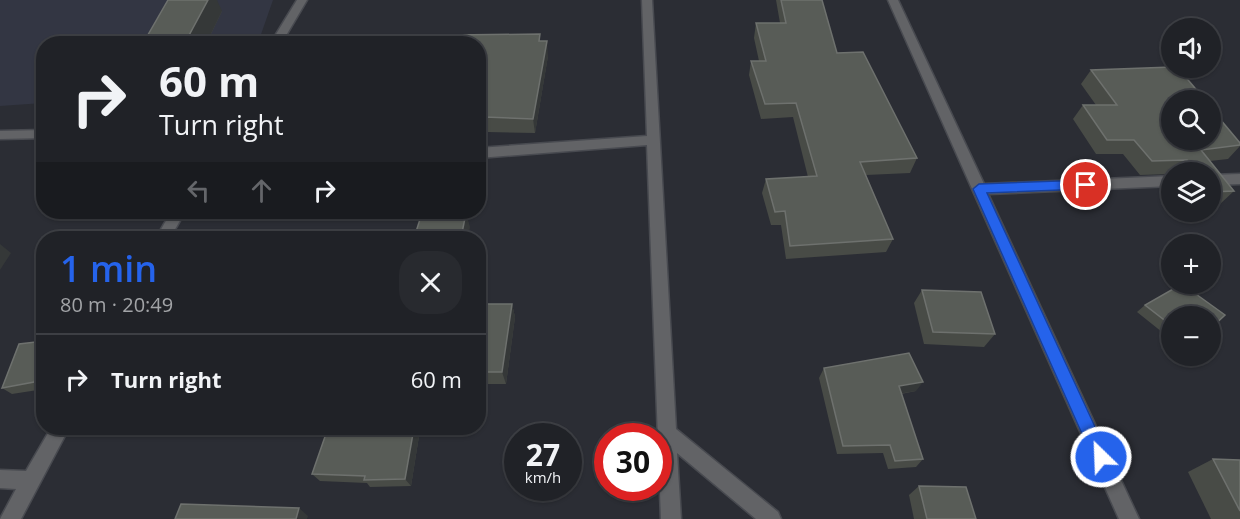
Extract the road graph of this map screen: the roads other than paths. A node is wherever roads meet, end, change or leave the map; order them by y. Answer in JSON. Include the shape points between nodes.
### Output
{"nodes":[{"id":1,"x":302,"y":0,"type":"edge"},
{"id":2,"x":647,"y":0,"type":"edge"},
{"id":3,"x":893,"y":0,"type":"edge"},
{"id":4,"x":280,"y":36,"type":"edge"},
{"id":5,"x":36,"y":134,"type":"edge"},
{"id":6,"x":0,"y":135,"type":"edge"},
{"id":7,"x":653,"y":140,"type":"junction"},
{"id":8,"x":486,"y":152,"type":"edge"},
{"id":9,"x":1240,"y":179,"type":"edge"},
{"id":10,"x":1221,"y":180,"type":"edge"},
{"id":11,"x":1161,"y":181,"type":"edge"},
{"id":12,"x":979,"y":189,"type":"junction"},
{"id":13,"x":667,"y":423,"type":"edge"},
{"id":14,"x":56,"y":435,"type":"edge"},
{"id":15,"x":672,"y":437,"type":"edge"},
{"id":16,"x":0,"y":479,"type":"edge"},
{"id":17,"x":31,"y":481,"type":"junction"},
{"id":18,"x":670,"y":501,"type":"edge"},
{"id":19,"x":10,"y":519,"type":"edge"},
{"id":20,"x":671,"y":519,"type":"edge"},
{"id":21,"x":771,"y":519,"type":"edge"},
{"id":22,"x":1129,"y":519,"type":"edge"}],
"edges":[{"from":1,"to":4,"type":"street"},
{"from":2,"to":7,"type":"street"},
{"from":3,"to":12,"type":"street"},
{"from":5,"to":6,"type":"street"},
{"from":7,"to":8,"type":"street"},
{"from":7,"to":13,"type":"street"},
{"from":9,"to":10,"type":"street"},
{"from":11,"to":12,"type":"street"},
{"from":12,"to":22,"type":"street"},
{"from":14,"to":17,"type":"street"},
{"from":15,"to":21,"type":"street"},
{"from":16,"to":17,"type":"street"},
{"from":17,"to":19,"type":"street"},
{"from":18,"to":20,"type":"street"}]}
